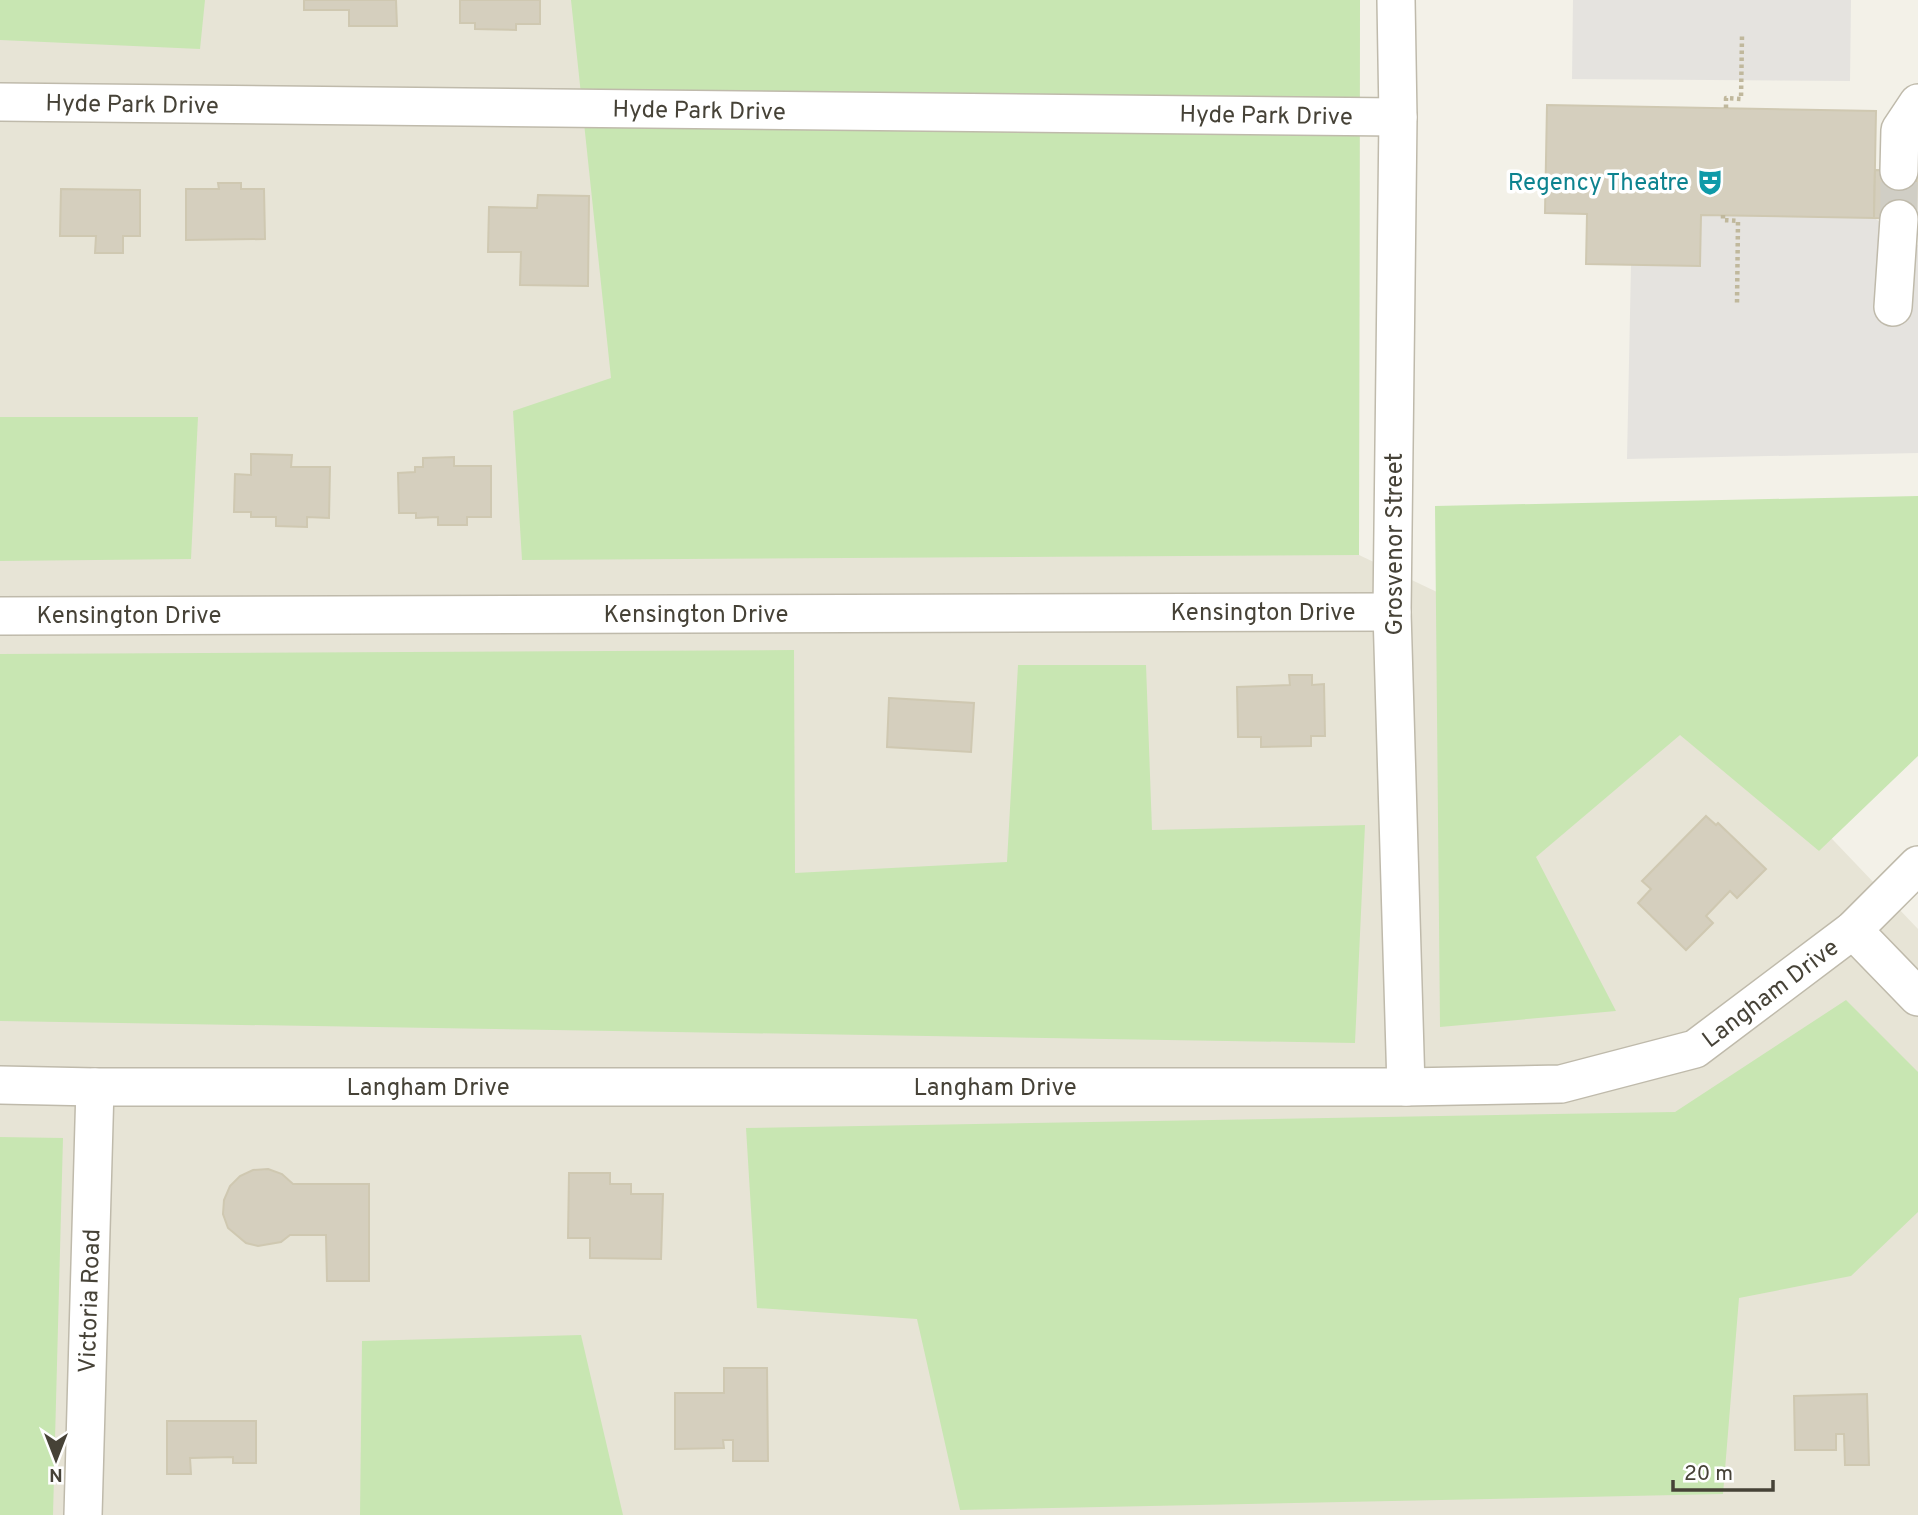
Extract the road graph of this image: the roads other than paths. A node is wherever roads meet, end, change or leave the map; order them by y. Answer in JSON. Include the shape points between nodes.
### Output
{"nodes":[{"id":1,"x":1396,"y":0,"type":"edge"},
{"id":2,"x":0,"y":102,"type":"edge"},
{"id":3,"x":1918,"y":103,"type":"edge"},
{"id":4,"x":1398,"y":117,"type":"junction"},
{"id":5,"x":1899,"y":171,"type":"tunnel mouth"},
{"id":6,"x":1899,"y":219,"type":"tunnel mouth"},
{"id":7,"x":1893,"y":307,"type":"dead end"},
{"id":8,"x":1392,"y":612,"type":"junction"},
{"id":9,"x":0,"y":616,"type":"edge"},
{"id":10,"x":1918,"y":865,"type":"edge"},
{"id":11,"x":1853,"y":930,"type":"junction"},
{"id":12,"x":1918,"y":997,"type":"edge"},
{"id":13,"x":0,"y":1085,"type":"edge"},
{"id":14,"x":95,"y":1087,"type":"junction"},
{"id":15,"x":1406,"y":1087,"type":"junction"},
{"id":16,"x":83,"y":1515,"type":"edge"}],
"edges":[{"from":1,"to":4,"type":"street","name":"Grosvenor Street"},
{"from":2,"to":4,"type":"street","name":"Hyde Park Drive"},
{"from":3,"to":5,"type":"street","via":[[1900,130]]},
{"from":4,"to":8,"type":"street","name":"Grosvenor Street"},
{"from":6,"to":7,"type":"street"},
{"from":8,"to":9,"type":"street","name":"Kensington Drive"},
{"from":8,"to":15,"type":"street","name":"Grosvenor Street"},
{"from":10,"to":11,"type":"street","name":"Langham Drive"},
{"from":11,"to":12,"type":"street"},
{"from":11,"to":15,"type":"street","name":"Langham Drive","via":[[1695,1049],[1561,1084]]},
{"from":13,"to":14,"type":"street","name":"Langham Drive"},
{"from":14,"to":15,"type":"street","name":"Langham Drive"},
{"from":14,"to":16,"type":"street","name":"Victoria Road"}]}
